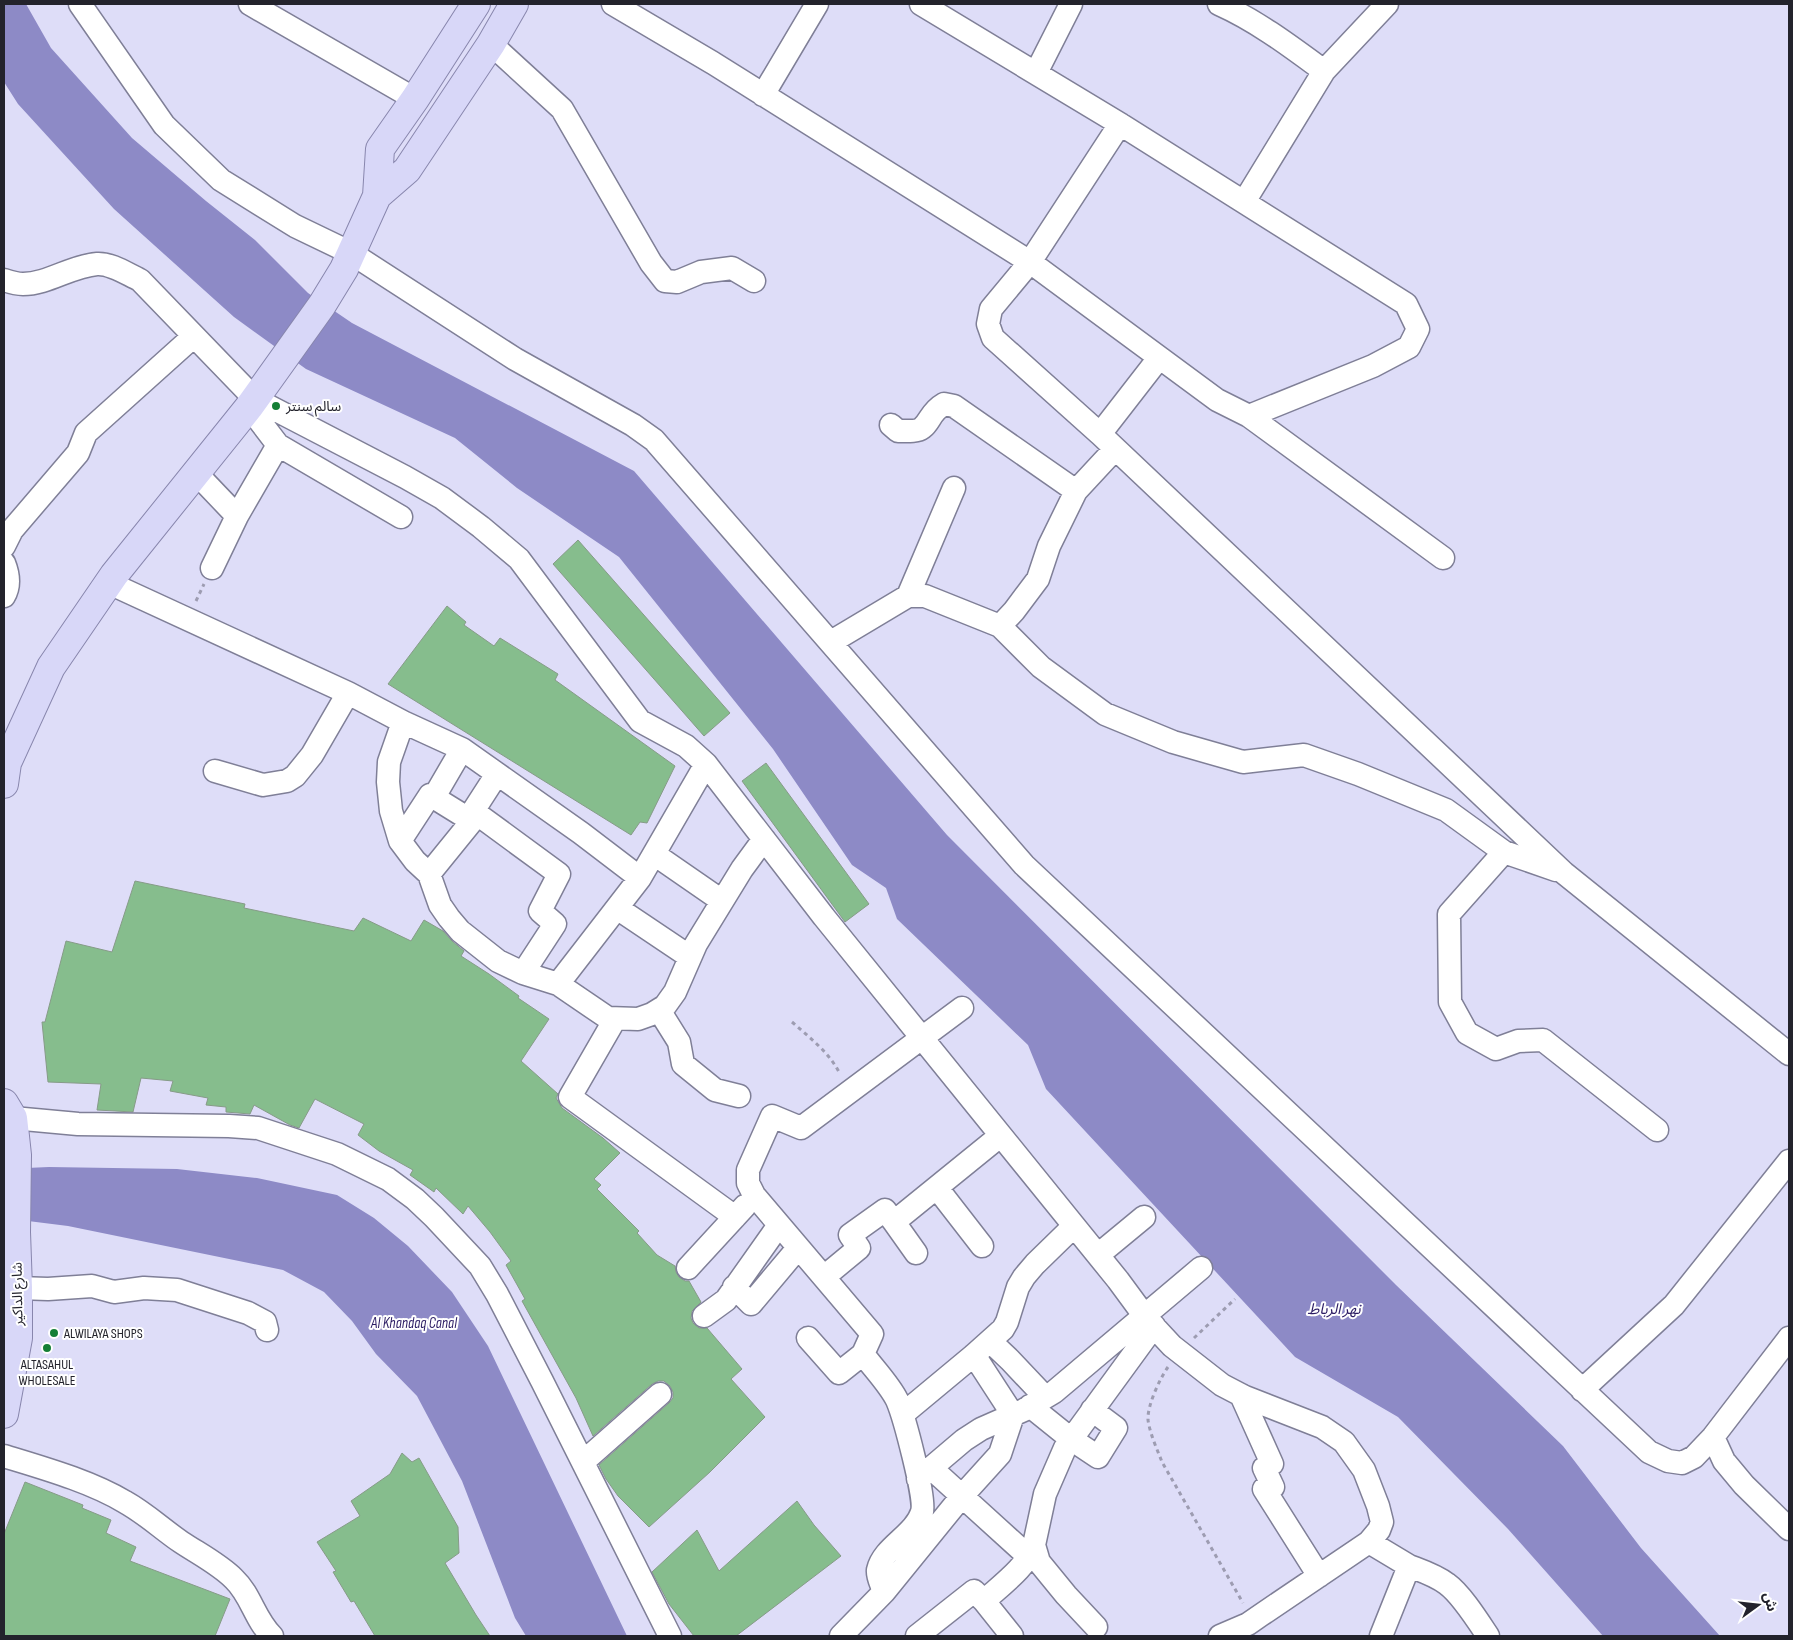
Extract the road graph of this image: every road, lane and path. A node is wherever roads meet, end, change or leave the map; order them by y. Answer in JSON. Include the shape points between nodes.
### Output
{"nodes":[{"id":1,"x":80,"y":4,"type":"edge"},
{"id":2,"x":250,"y":4,"type":"edge"},
{"id":3,"x":476,"y":4,"type":"edge"},
{"id":4,"x":514,"y":4,"type":"edge"},
{"id":5,"x":613,"y":4,"type":"edge"},
{"id":6,"x":817,"y":4,"type":"edge"},
{"id":7,"x":921,"y":4,"type":"edge"},
{"id":8,"x":1071,"y":4,"type":"edge"},
{"id":9,"x":1219,"y":4,"type":"edge"},
{"id":10,"x":1387,"y":4,"type":"edge"},
{"id":11,"x":491,"y":44,"type":"junction"},
{"id":12,"x":1324,"y":71,"type":"junction"},
{"id":13,"x":1036,"y":73,"type":"junction"},
{"id":14,"x":763,"y":95,"type":"junction"},
{"id":15,"x":415,"y":99,"type":"junction"},
{"id":16,"x":1120,"y":124,"type":"junction"},
{"id":17,"x":377,"y":196,"type":"junction"},
{"id":18,"x":1244,"y":202,"type":"junction"},
{"id":19,"x":347,"y":261,"type":"junction"},
{"id":20,"x":1030,"y":262,"type":"junction"},
{"id":21,"x":4,"y":280,"type":"edge"},
{"id":22,"x":754,"y":281,"type":"dead end"},
{"id":23,"x":194,"y":336,"type":"junction"},
{"id":24,"x":1159,"y":358,"type":"junction"},
{"id":25,"x":255,"y":398,"type":"junction"},
{"id":26,"x":1249,"y":416,"type":"junction"},
{"id":27,"x":891,"y":425,"type":"dead end"},
{"id":28,"x":1108,"y":441,"type":"junction"},
{"id":29,"x":278,"y":445,"type":"junction"},
{"id":30,"x":196,"y":473,"type":"junction"},
{"id":31,"x":954,"y":488,"type":"dead end"},
{"id":32,"x":1076,"y":491,"type":"junction"},
{"id":33,"x":237,"y":516,"type":"junction"},
{"id":34,"x":401,"y":517,"type":"dead end"},
{"id":35,"x":4,"y":546,"type":"edge"},
{"id":36,"x":1443,"y":558,"type":"dead end"},
{"id":37,"x":4,"y":563,"type":"edge"},
{"id":38,"x":212,"y":568,"type":"dead end"},
{"id":39,"x":108,"y":583,"type":"junction"},
{"id":40,"x":4,"y":596,"type":"edge"},
{"id":41,"x":908,"y":596,"type":"junction"},
{"id":42,"x":1000,"y":626,"type":"junction"},
{"id":43,"x":831,"y":642,"type":"junction"},
{"id":44,"x":348,"y":693,"type":"junction"},
{"id":45,"x":403,"y":722,"type":"junction"},
{"id":46,"x":462,"y":749,"type":"junction"},
{"id":47,"x":706,"y":764,"type":"junction"},
{"id":48,"x":215,"y":771,"type":"dead end"},
{"id":49,"x":498,"y":774,"type":"junction"},
{"id":50,"x":4,"y":784,"type":"edge"},
{"id":51,"x":434,"y":797,"type":"junction"},
{"id":52,"x":471,"y":815,"type":"junction"},
{"id":53,"x":764,"y":839,"type":"junction"},
{"id":54,"x":400,"y":841,"type":"junction"},
{"id":55,"x":1504,"y":852,"type":"junction"},
{"id":56,"x":654,"y":854,"type":"junction"},
{"id":57,"x":1564,"y":873,"type":"junction"},
{"id":58,"x":429,"y":874,"type":"junction"},
{"id":59,"x":640,"y":878,"type":"junction"},
{"id":60,"x":722,"y":901,"type":"junction"},
{"id":61,"x":617,"y":908,"type":"junction"},
{"id":62,"x":690,"y":957,"type":"junction"},
{"id":63,"x":523,"y":973,"type":"junction"},
{"id":64,"x":558,"y":984,"type":"junction"},
{"id":65,"x":962,"y":1008,"type":"dead end"},
{"id":66,"x":659,"y":1010,"type":"junction"},
{"id":67,"x":615,"y":1019,"type":"junction"},
{"id":68,"x":792,"y":1022,"type":"dead end"},
{"id":69,"x":922,"y":1039,"type":"junction"},
{"id":70,"x":1789,"y":1054,"type":"edge"},
{"id":71,"x":850,"y":1092,"type":"junction"},
{"id":72,"x":739,"y":1096,"type":"dead end"},
{"id":73,"x":7,"y":1113,"type":"edge"},
{"id":74,"x":1657,"y":1130,"type":"dead end"},
{"id":75,"x":1000,"y":1136,"type":"junction"},
{"id":76,"x":1789,"y":1161,"type":"edge"},
{"id":77,"x":936,"y":1188,"type":"junction"},
{"id":78,"x":754,"y":1195,"type":"junction"},
{"id":79,"x":735,"y":1217,"type":"junction"},
{"id":80,"x":1144,"y":1217,"type":"dead end"},
{"id":81,"x":894,"y":1222,"type":"junction"},
{"id":82,"x":779,"y":1225,"type":"junction"},
{"id":83,"x":1074,"y":1226,"type":"junction"},
{"id":84,"x":982,"y":1246,"type":"dead end"},
{"id":85,"x":798,"y":1248,"type":"junction"},
{"id":86,"x":916,"y":1253,"type":"dead end"},
{"id":87,"x":1098,"y":1255,"type":"junction"},
{"id":88,"x":688,"y":1268,"type":"dead end"},
{"id":89,"x":1201,"y":1268,"type":"dead end"},
{"id":90,"x":824,"y":1277,"type":"junction"},
{"id":91,"x":734,"y":1287,"type":"junction"},
{"id":92,"x":18,"y":1288,"type":"junction"},
{"id":93,"x":1235,"y":1300,"type":"dead end"},
{"id":94,"x":704,"y":1316,"type":"dead end"},
{"id":95,"x":11,"y":1320,"type":"edge"},
{"id":96,"x":1149,"y":1320,"type":"junction"},
{"id":97,"x":267,"y":1330,"type":"dead end"},
{"id":98,"x":808,"y":1338,"type":"dead end"},
{"id":99,"x":1789,"y":1338,"type":"edge"},
{"id":100,"x":982,"y":1348,"type":"junction"},
{"id":101,"x":1180,"y":1352,"type":"junction"},
{"id":102,"x":863,"y":1354,"type":"junction"},
{"id":103,"x":1582,"y":1390,"type":"junction"},
{"id":104,"x":660,"y":1394,"type":"dead end"},
{"id":105,"x":1241,"y":1395,"type":"junction"},
{"id":106,"x":1029,"y":1406,"type":"junction"},
{"id":107,"x":1092,"y":1410,"type":"junction"},
{"id":108,"x":4,"y":1414,"type":"edge"},
{"id":109,"x":902,"y":1414,"type":"junction"},
{"id":110,"x":1713,"y":1437,"type":"junction"},
{"id":111,"x":1071,"y":1439,"type":"junction"},
{"id":112,"x":4,"y":1456,"type":"edge"},
{"id":113,"x":582,"y":1462,"type":"junction"},
{"id":114,"x":925,"y":1474,"type":"junction"},
{"id":115,"x":962,"y":1496,"type":"junction"},
{"id":116,"x":1789,"y":1529,"type":"edge"},
{"id":117,"x":1369,"y":1542,"type":"junction"},
{"id":118,"x":1031,"y":1551,"type":"junction"},
{"id":119,"x":1409,"y":1566,"type":"junction"},
{"id":120,"x":1319,"y":1576,"type":"junction"},
{"id":121,"x":884,"y":1592,"type":"junction"},
{"id":122,"x":984,"y":1601,"type":"junction"},
{"id":123,"x":1254,"y":1620,"type":"junction"},
{"id":124,"x":1096,"y":1627,"type":"dead end"},
{"id":125,"x":941,"y":1629,"type":"edge"},
{"id":126,"x":847,"y":1635,"type":"edge"},
{"id":127,"x":272,"y":1636,"type":"edge"},
{"id":128,"x":670,"y":1636,"type":"edge"},
{"id":129,"x":916,"y":1636,"type":"edge"},
{"id":130,"x":1012,"y":1636,"type":"edge"},
{"id":131,"x":1220,"y":1636,"type":"edge"},
{"id":132,"x":1381,"y":1636,"type":"edge"},
{"id":133,"x":1486,"y":1636,"type":"edge"}],
"edges":[{"from":1,"to":19,"type":"street","via":[[164,125],[221,180]]},
{"from":2,"to":15,"type":"street"},
{"from":3,"to":15,"type":"main road"},
{"from":4,"to":11,"type":"main road"},
{"from":5,"to":14,"type":"street"},
{"from":6,"to":14,"type":"street"},
{"from":7,"to":13,"type":"street"},
{"from":8,"to":13,"type":"street"},
{"from":9,"to":12,"type":"street","via":[[1266,29]]},
{"from":10,"to":12,"type":"street"},
{"from":11,"to":17,"type":"main road","via":[[407,170]]},
{"from":11,"to":22,"type":"street","via":[[562,109],[665,281],[677,282],[701,272],[732,268]]},
{"from":12,"to":18,"type":"street"},
{"from":13,"to":16,"type":"street"},
{"from":14,"to":20,"type":"street"},
{"from":15,"to":17,"type":"main road","via":[[380,149]]},
{"from":16,"to":18,"type":"street"},
{"from":16,"to":20,"type":"street"},
{"from":17,"to":19,"type":"main road"},
{"from":18,"to":26,"type":"street","via":[[1406,304],[1418,329],[1409,347],[1374,366]]},
{"from":19,"to":25,"type":"main road","via":[[322,305]]},
{"from":19,"to":43,"type":"street","via":[[632,424],[654,440]]},
{"from":20,"to":24,"type":"street"},
{"from":20,"to":28,"type":"street","via":[[991,309],[988,324],[993,338]]},
{"from":21,"to":23,"type":"street","via":[[22,285],[98,264],[115,268],[140,280]]},
{"from":23,"to":25,"type":"street"},
{"from":23,"to":35,"type":"street","via":[[86,433],[78,453],[12,530]]},
{"from":24,"to":26,"type":"street","via":[[1217,400]]},
{"from":24,"to":28,"type":"street"},
{"from":25,"to":29,"type":"street"},
{"from":25,"to":30,"type":"main road"},
{"from":25,"to":47,"type":"street","via":[[442,498],[481,527],[519,559],[640,722],[686,746]]},
{"from":26,"to":36,"type":"street"},
{"from":27,"to":32,"type":"street","via":[[898,431],[922,428],[935,409],[944,404],[954,406]]},
{"from":28,"to":32,"type":"street"},
{"from":28,"to":57,"type":"street"},
{"from":29,"to":33,"type":"street"},
{"from":29,"to":34,"type":"street"},
{"from":30,"to":33,"type":"street"},
{"from":30,"to":39,"type":"main road"},
{"from":31,"to":41,"type":"street"},
{"from":32,"to":42,"type":"street","via":[[1049,546],[1038,579]]},
{"from":33,"to":38,"type":"street"},
{"from":37,"to":40,"type":"street","via":[[8,573]]},
{"from":39,"to":44,"type":"street","via":[[190,613]]},
{"from":39,"to":50,"type":"main road","via":[[51,667],[7,763]]},
{"from":41,"to":42,"type":"street","via":[[925,596]]},
{"from":41,"to":43,"type":"street"},
{"from":42,"to":55,"type":"street","via":[[1041,667],[1105,714],[1173,742],[1243,762],[1304,755],[1446,810]]},
{"from":43,"to":103,"type":"street","via":[[1024,865]]},
{"from":44,"to":45,"type":"street"},
{"from":44,"to":48,"type":"street","via":[[312,755],[287,781],[263,784]]},
{"from":45,"to":46,"type":"street"},
{"from":45,"to":54,"type":"street","via":[[389,762],[388,782],[391,811]]},
{"from":46,"to":49,"type":"street"},
{"from":46,"to":51,"type":"street"},
{"from":47,"to":53,"type":"street"},
{"from":47,"to":56,"type":"street"},
{"from":49,"to":52,"type":"street"},
{"from":49,"to":59,"type":"street"},
{"from":51,"to":52,"type":"street"},
{"from":51,"to":54,"type":"street","via":[[430,795]]},
{"from":52,"to":58,"type":"street","via":[[472,821]]},
{"from":52,"to":63,"type":"street","via":[[559,874],[540,911],[556,924]]},
{"from":53,"to":60,"type":"street"},
{"from":53,"to":69,"type":"street"},
{"from":54,"to":58,"type":"street"},
{"from":55,"to":57,"type":"street"},
{"from":55,"to":74,"type":"street","via":[[1449,914],[1450,1002],[1467,1034],[1496,1049],[1518,1041],[1543,1040]]},
{"from":56,"to":59,"type":"street"},
{"from":56,"to":60,"type":"street"},
{"from":57,"to":70,"type":"street"},
{"from":58,"to":63,"type":"street","via":[[440,905],[460,931],[498,961]]},
{"from":59,"to":61,"type":"street"},
{"from":60,"to":62,"type":"street"},
{"from":61,"to":62,"type":"street"},
{"from":61,"to":64,"type":"street"},
{"from":62,"to":66,"type":"street","via":[[676,992]]},
{"from":63,"to":64,"type":"street"},
{"from":64,"to":67,"type":"street","via":[[608,1018]]},
{"from":65,"to":69,"type":"street"},
{"from":66,"to":67,"type":"street","via":[[638,1019]]},
{"from":66,"to":72,"type":"street","via":[[679,1042],[683,1064],[715,1090]]},
{"from":67,"to":79,"type":"street","via":[[570,1097]]},
{"from":68,"to":71,"type":"path","via":[[820,1046]]},
{"from":69,"to":71,"type":"street"},
{"from":69,"to":75,"type":"street"},
{"from":71,"to":78,"type":"street","via":[[801,1128],[772,1116],[748,1170],[748,1183]]},
{"from":73,"to":92,"type":"main road","name":"شارع الداكير","via":[[17,1155]]},
{"from":73,"to":113,"type":"street","via":[[78,1124],[258,1128],[336,1154],[388,1179],[434,1217],[480,1266]]},
{"from":75,"to":77,"type":"street"},
{"from":75,"to":83,"type":"street"},
{"from":76,"to":103,"type":"street","via":[[1674,1305]]},
{"from":77,"to":81,"type":"street"},
{"from":77,"to":84,"type":"street"},
{"from":78,"to":79,"type":"street"},
{"from":78,"to":82,"type":"street"},
{"from":79,"to":88,"type":"street"},
{"from":80,"to":87,"type":"street"},
{"from":81,"to":86,"type":"street"},
{"from":81,"to":90,"type":"street","via":[[885,1210],[850,1235],[859,1248]]},
{"from":82,"to":85,"type":"street"},
{"from":82,"to":91,"type":"street"},
{"from":83,"to":87,"type":"street"},
{"from":83,"to":100,"type":"street","via":[[1024,1277],[1003,1330]]},
{"from":85,"to":90,"type":"street"},
{"from":85,"to":91,"type":"street","via":[[751,1304]]},
{"from":87,"to":96,"type":"street"},
{"from":89,"to":96,"type":"street"},
{"from":90,"to":102,"type":"street","via":[[872,1334]]},
{"from":91,"to":94,"type":"street","via":[[726,1300]]},
{"from":92,"to":95,"type":"main road","name":"شارع الداكير"},
{"from":92,"to":97,"type":"street","via":[[92,1286],[114,1292],[144,1288],[177,1290],[248,1313],[265,1322]]},
{"from":93,"to":101,"type":"path"},
{"from":95,"to":108,"type":"main road","name":"شارع الداكير","via":[[18,1338]]},
{"from":96,"to":101,"type":"street"},
{"from":96,"to":106,"type":"street","via":[[1054,1392]]},
{"from":96,"to":107,"type":"street"},
{"from":98,"to":102,"type":"street","via":[[839,1373]]},
{"from":99,"to":110,"type":"street"},
{"from":100,"to":106,"type":"street"},
{"from":100,"to":106,"type":"street","via":[[1010,1360]]},
{"from":100,"to":109,"type":"street"},
{"from":101,"to":105,"type":"street","via":[[1222,1385]]},
{"from":101,"to":123,"type":"path","via":[[1154,1393],[1148,1418],[1162,1462]]},
{"from":102,"to":109,"type":"street","via":[[897,1399]]},
{"from":103,"to":110,"type":"street","via":[[1649,1452],[1668,1462],[1687,1461]]},
{"from":104,"to":113,"type":"street"},
{"from":105,"to":117,"type":"street","via":[[1322,1427],[1344,1442],[1364,1470],[1378,1506],[1382,1522]]},
{"from":105,"to":120,"type":"street","via":[[1272,1464],[1264,1468],[1274,1487],[1264,1489]]},
{"from":106,"to":111,"type":"street"},
{"from":106,"to":114,"type":"street","via":[[964,1440]]},
{"from":106,"to":115,"type":"street","via":[[1000,1454]]},
{"from":107,"to":111,"type":"street"},
{"from":107,"to":111,"type":"street","via":[[1116,1428],[1098,1457]]},
{"from":109,"to":114,"type":"street"},
{"from":110,"to":116,"type":"street","via":[[1724,1462]]},
{"from":111,"to":118,"type":"street","via":[[1054,1469],[1045,1494]]},
{"from":112,"to":127,"type":"street","via":[[106,1492],[142,1513],[234,1579]]},
{"from":113,"to":128,"type":"street"},
{"from":114,"to":115,"type":"street"},
{"from":114,"to":121,"type":"street","via":[[923,1510],[878,1571]]},
{"from":115,"to":118,"type":"street"},
{"from":115,"to":121,"type":"street"},
{"from":117,"to":119,"type":"street"},
{"from":117,"to":120,"type":"street"},
{"from":118,"to":122,"type":"street"},
{"from":118,"to":124,"type":"street"},
{"from":119,"to":132,"type":"street"},
{"from":119,"to":133,"type":"street","via":[[1449,1585]]},
{"from":120,"to":123,"type":"street"},
{"from":121,"to":126,"type":"street"},
{"from":122,"to":125,"type":"street","via":[[974,1591]]},
{"from":122,"to":130,"type":"street"},
{"from":123,"to":131,"type":"street"},
{"from":125,"to":129,"type":"street"}]}
